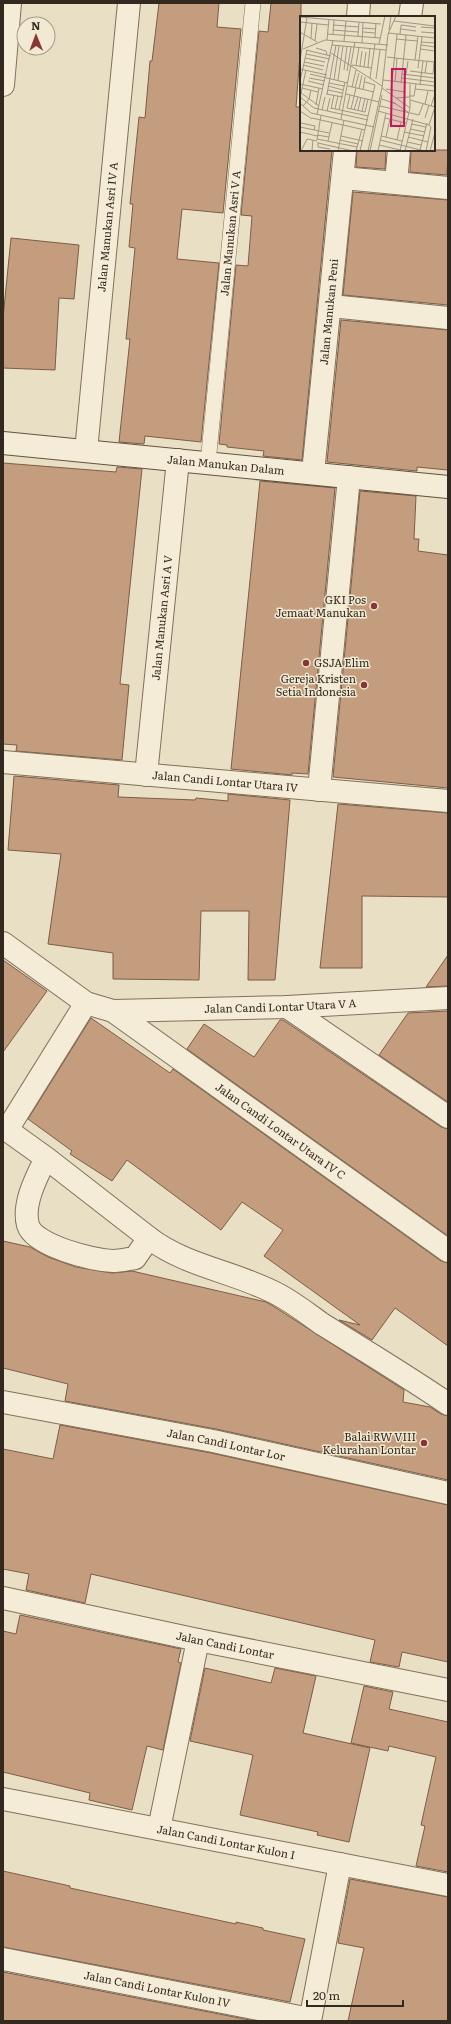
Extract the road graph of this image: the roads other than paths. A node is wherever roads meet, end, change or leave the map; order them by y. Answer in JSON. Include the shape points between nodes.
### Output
{"nodes":[{"id":1,"x":10,"y":3,"type":"edge"},
{"id":2,"x":130,"y":3,"type":"edge"},
{"id":3,"x":253,"y":3,"type":"edge"},
{"id":4,"x":359,"y":3,"type":"edge"},
{"id":5,"x":412,"y":3,"type":"edge"},
{"id":6,"x":358,"y":16,"type":"edge"},
{"id":7,"x":410,"y":16,"type":"edge"},
{"id":8,"x":3,"y":85,"type":"edge"},
{"id":9,"x":345,"y":151,"type":"edge"},
{"id":10,"x":399,"y":151,"type":"edge"},
{"id":11,"x":343,"y":178,"type":"junction"},
{"id":12,"x":396,"y":182,"type":"junction"},
{"id":13,"x":448,"y":188,"type":"edge"},
{"id":14,"x":331,"y":306,"type":"junction"},
{"id":15,"x":448,"y":318,"type":"edge"},
{"id":16,"x":3,"y":443,"type":"edge"},
{"id":17,"x":86,"y":451,"type":"junction"},
{"id":18,"x":178,"y":460,"type":"junction"},
{"id":19,"x":208,"y":463,"type":"junction"},
{"id":20,"x":313,"y":473,"type":"junction"},
{"id":21,"x":349,"y":477,"type":"junction"},
{"id":22,"x":448,"y":486,"type":"edge"},
{"id":23,"x":3,"y":762,"type":"edge"},
{"id":24,"x":146,"y":775,"type":"junction"},
{"id":25,"x":318,"y":790,"type":"junction"},
{"id":26,"x":448,"y":801,"type":"edge"},
{"id":27,"x":3,"y":943,"type":"edge"},
{"id":28,"x":448,"y":998,"type":"edge"},
{"id":29,"x":86,"y":1003,"type":"junction"},
{"id":30,"x":287,"y":1008,"type":"junction"},
{"id":31,"x":113,"y":1011,"type":"junction"},
{"id":32,"x":448,"y":1117,"type":"edge"},
{"id":33,"x":7,"y":1121,"type":"edge"},
{"id":34,"x":46,"y":1158,"type":"junction"},
{"id":35,"x":149,"y":1238,"type":"junction"},
{"id":36,"x":448,"y":1251,"type":"edge"},
{"id":37,"x":3,"y":1402,"type":"edge"},
{"id":38,"x":448,"y":1404,"type":"edge"},
{"id":39,"x":448,"y":1492,"type":"edge"},
{"id":40,"x":3,"y":1598,"type":"edge"},
{"id":41,"x":198,"y":1640,"type":"junction"},
{"id":42,"x":448,"y":1690,"type":"edge"},
{"id":43,"x":3,"y":1799,"type":"edge"},
{"id":44,"x":159,"y":1829,"type":"junction"},
{"id":45,"x":340,"y":1864,"type":"junction"},
{"id":46,"x":448,"y":1885,"type":"edge"},
{"id":47,"x":3,"y":1959,"type":"edge"},
{"id":48,"x":310,"y":2020,"type":"edge"}],
"edges":[{"from":1,"to":8,"type":"street"},
{"from":2,"to":17,"type":"street","name":"Jalan Manukan Asri IV A"},
{"from":3,"to":19,"type":"lane","name":"Jalan Manukan Asri V A"},
{"from":4,"to":6,"type":"street"},
{"from":5,"to":7,"type":"street"},
{"from":9,"to":11,"type":"street","name":"Jalan Manukan Peni"},
{"from":10,"to":12,"type":"street"},
{"from":11,"to":12,"type":"street"},
{"from":11,"to":14,"type":"street","name":"Jalan Manukan Peni"},
{"from":12,"to":13,"type":"street"},
{"from":14,"to":15,"type":"street"},
{"from":14,"to":20,"type":"street","name":"Jalan Manukan Peni"},
{"from":16,"to":17,"type":"street","name":"Jalan Manukan Dalam"},
{"from":17,"to":18,"type":"street","name":"Jalan Manukan Dalam"},
{"from":18,"to":19,"type":"street","name":"Jalan Manukan Dalam"},
{"from":18,"to":24,"type":"street","name":"Jalan Manukan Asri A V"},
{"from":19,"to":20,"type":"street","name":"Jalan Manukan Dalam"},
{"from":20,"to":21,"type":"street","name":"Jalan Manukan Dalam"},
{"from":21,"to":22,"type":"street","name":"Jalan Manukan Dalam"},
{"from":21,"to":25,"type":"street"},
{"from":23,"to":24,"type":"street","name":"Jalan Candi Lontar Utara IV"},
{"from":24,"to":25,"type":"street","name":"Jalan Candi Lontar Utara IV"},
{"from":25,"to":26,"type":"street","name":"Jalan Candi Lontar Utara IV"},
{"from":27,"to":29,"type":"street"},
{"from":28,"to":30,"type":"street","name":"Jalan Candi Lontar Utara V A"},
{"from":29,"to":31,"type":"street"},
{"from":29,"to":33,"type":"street"},
{"from":30,"to":31,"type":"street","name":"Jalan Candi Lontar Utara V A"},
{"from":30,"to":32,"type":"street"},
{"from":31,"to":36,"type":"street","name":"Jalan Candi Lontar Utara IV C"},
{"from":33,"to":34,"type":"street"},
{"from":34,"to":35,"type":"street"},
{"from":34,"to":35,"type":"street","via":[[32,1186],[28,1204],[28,1226],[38,1239],[56,1247],[115,1261],[135,1258]]},
{"from":35,"to":38,"type":"street","via":[[176,1255],[240,1277],[280,1295]]},
{"from":37,"to":39,"type":"street","name":"Jalan Candi Lontar Lor","via":[[213,1441]]},
{"from":40,"to":41,"type":"street","name":"Jalan Candi Lontar"},
{"from":41,"to":42,"type":"street","name":"Jalan Candi Lontar"},
{"from":41,"to":44,"type":"street"},
{"from":43,"to":44,"type":"street","name":"Jalan Candi Lontar Kulon I"},
{"from":44,"to":45,"type":"street","name":"Jalan Candi Lontar Kulon I"},
{"from":45,"to":46,"type":"street","name":"Jalan Candi Lontar Kulon I"},
{"from":45,"to":48,"type":"street"},
{"from":47,"to":48,"type":"street","name":"Jalan Candi Lontar Kulon IV"}]}
